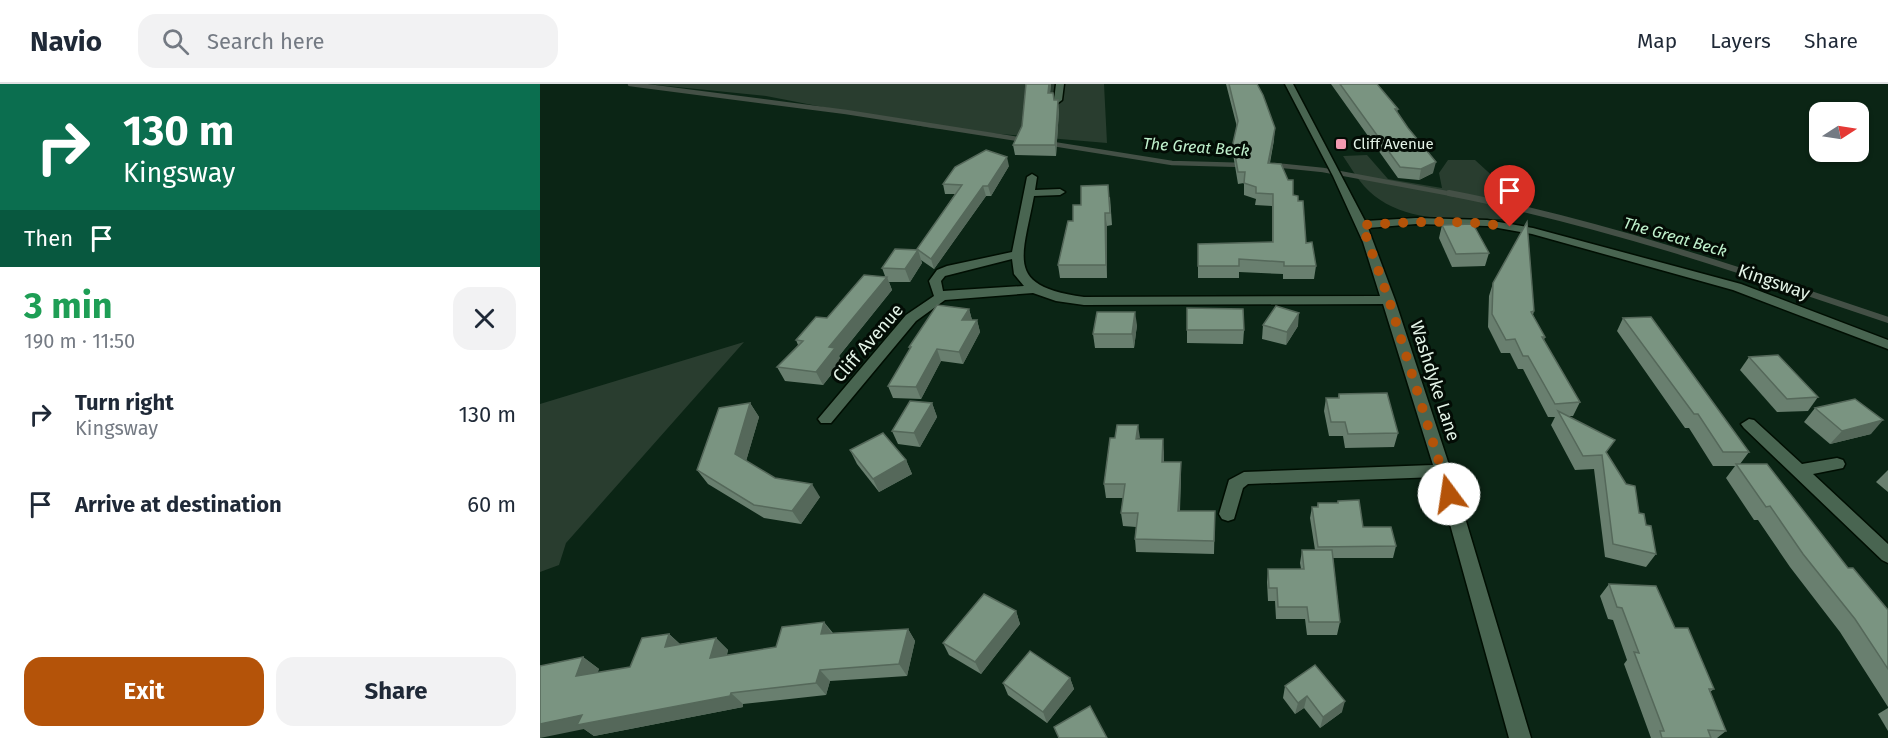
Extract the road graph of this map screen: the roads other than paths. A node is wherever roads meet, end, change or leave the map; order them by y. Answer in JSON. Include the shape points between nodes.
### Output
{"nodes":[{"id":1,"x":1060,"y":84,"type":"edge"},
{"id":2,"x":1289,"y":84,"type":"edge"},
{"id":3,"x":1058,"y":100,"type":"edge"},
{"id":4,"x":1032,"y":177,"type":"dead end"},
{"id":5,"x":1060,"y":192,"type":"dead end"},
{"id":6,"x":1029,"y":193,"type":"junction"},
{"id":7,"x":1362,"y":225,"type":"junction"},
{"id":8,"x":1017,"y":254,"type":"junction"},
{"id":9,"x":1034,"y":289,"type":"junction"},
{"id":10,"x":942,"y":296,"type":"junction"},
{"id":11,"x":1389,"y":300,"type":"junction"},
{"id":12,"x":1888,"y":345,"type":"edge"},
{"id":13,"x":826,"y":419,"type":"dead end"},
{"id":14,"x":1749,"y":424,"type":"dead end"},
{"id":15,"x":1837,"y":464,"type":"dead end"},
{"id":16,"x":1801,"y":470,"type":"junction"},
{"id":17,"x":1443,"y":471,"type":"junction"},
{"id":18,"x":1228,"y":514,"type":"dead end"},
{"id":19,"x":1888,"y":555,"type":"edge"},
{"id":20,"x":1520,"y":738,"type":"edge"}],
"edges":[{"from":1,"to":3,"type":"street"},
{"from":2,"to":7,"type":"street","name":"Washdyke Lane"},
{"from":4,"to":6,"type":"street"},
{"from":5,"to":6,"type":"street"},
{"from":6,"to":8,"type":"street"},
{"from":7,"to":11,"type":"street","name":"Washdyke Lane"},
{"from":7,"to":12,"type":"street","name":"Kingsway","via":[[1416,221],[1487,223],[1533,231],[1737,287]]},
{"from":8,"to":9,"type":"street","via":[[1020,274]]},
{"from":8,"to":10,"type":"street","via":[[941,273],[935,281]]},
{"from":9,"to":10,"type":"street"},
{"from":9,"to":11,"type":"street","via":[[1084,301]]},
{"from":10,"to":13,"type":"street","name":"Cliff Avenue","via":[[910,318]]},
{"from":11,"to":17,"type":"street","name":"Washdyke Lane"},
{"from":14,"to":16,"type":"street"},
{"from":15,"to":16,"type":"street"},
{"from":16,"to":19,"type":"street"},
{"from":17,"to":18,"type":"street","via":[[1244,478],[1235,485]]},
{"from":17,"to":20,"type":"street","name":"Washdyke Lane"}]}
